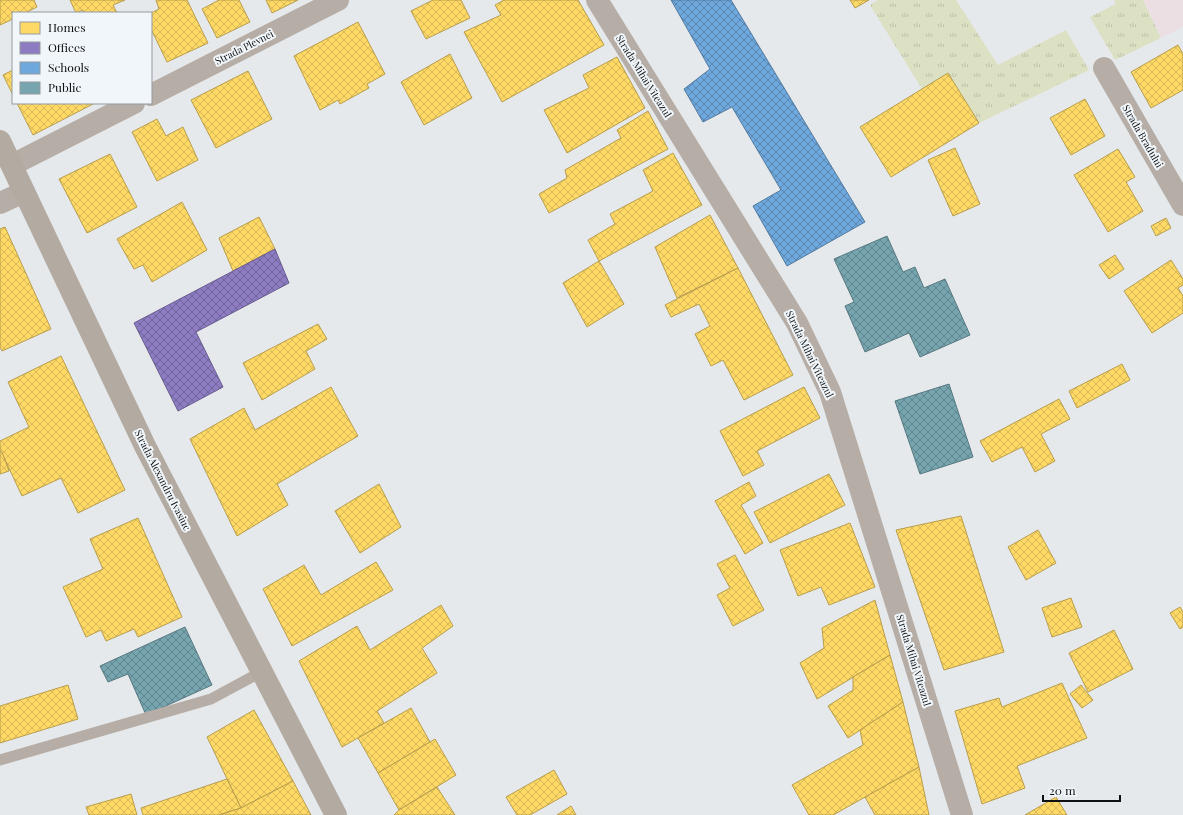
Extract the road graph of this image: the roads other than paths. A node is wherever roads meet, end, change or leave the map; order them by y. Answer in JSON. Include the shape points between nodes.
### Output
{"nodes":[{"id":1,"x":338,"y":0,"type":"edge"},
{"id":2,"x":597,"y":0,"type":"edge"},
{"id":3,"x":1104,"y":68,"type":"dead end"},
{"id":4,"x":152,"y":94,"type":"edge"},
{"id":5,"x":132,"y":104,"type":"edge"},
{"id":6,"x":0,"y":141,"type":"edge"},
{"id":7,"x":12,"y":165,"type":"junction"},
{"id":8,"x":24,"y":192,"type":"junction"},
{"id":9,"x":0,"y":203,"type":"edge"},
{"id":10,"x":1183,"y":205,"type":"edge"},
{"id":11,"x":261,"y":672,"type":"junction"},
{"id":12,"x":0,"y":760,"type":"edge"},
{"id":13,"x":336,"y":815,"type":"edge"},
{"id":14,"x":962,"y":815,"type":"edge"}],
"edges":[{"from":1,"to":4,"type":"street","name":"Strada Plevnei"},
{"from":2,"to":14,"type":"street","name":"Strada Mihai Viteazul","via":[[797,322],[830,392]]},
{"from":3,"to":10,"type":"street","name":"Strada Bradului"},
{"from":5,"to":7,"type":"street"},
{"from":6,"to":7,"type":"main road","name":"Strada Alexandru Ivasiuc"},
{"from":7,"to":8,"type":"main road","name":"Strada Alexandru Ivasiuc"},
{"from":8,"to":9,"type":"street"},
{"from":8,"to":11,"type":"main road","name":"Strada Alexandru Ivasiuc","via":[[145,446]]},
{"from":11,"to":12,"type":"lane","via":[[211,699]]},
{"from":11,"to":13,"type":"main road","name":"Strada Alexandru Ivasiuc"}]}
